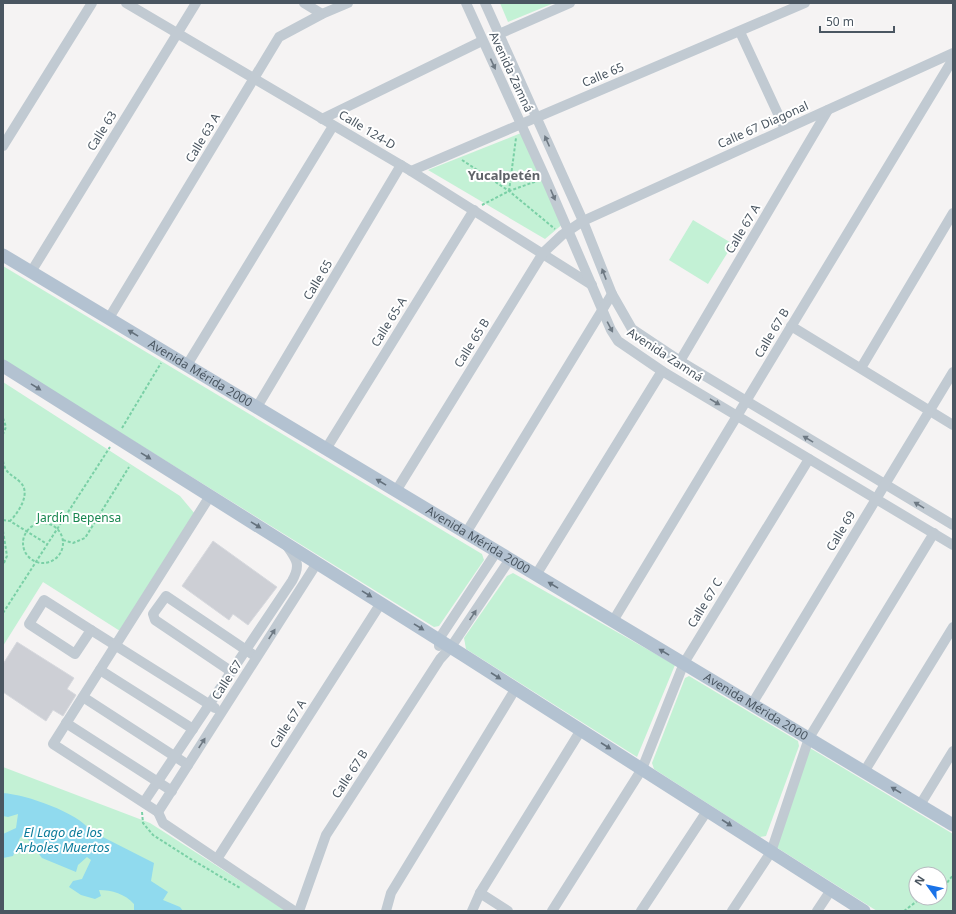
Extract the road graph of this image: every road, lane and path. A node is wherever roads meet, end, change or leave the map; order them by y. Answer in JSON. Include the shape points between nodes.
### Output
{"nodes":[{"id":1,"x":92,"y":3,"type":"edge"},
{"id":2,"x":126,"y":3,"type":"edge"},
{"id":3,"x":196,"y":3,"type":"edge"},
{"id":4,"x":304,"y":3,"type":"edge"},
{"id":5,"x":348,"y":3,"type":"edge"},
{"id":6,"x":466,"y":3,"type":"edge"},
{"id":7,"x":485,"y":3,"type":"edge"},
{"id":8,"x":570,"y":3,"type":"edge"},
{"id":9,"x":805,"y":3,"type":"edge"},
{"id":10,"x":322,"y":14,"type":"junction"},
{"id":11,"x":740,"y":32,"type":"junction"},
{"id":12,"x":177,"y":34,"type":"junction"},
{"id":13,"x":499,"y":34,"type":"junction"},
{"id":14,"x":482,"y":41,"type":"junction"},
{"id":15,"x":953,"y":53,"type":"edge"},
{"id":16,"x":953,"y":59,"type":"edge"},
{"id":17,"x":254,"y":78,"type":"junction"},
{"id":18,"x":828,"y":110,"type":"junction"},
{"id":19,"x":536,"y":118,"type":"junction"},
{"id":20,"x":322,"y":119,"type":"junction"},
{"id":21,"x":519,"y":125,"type":"junction"},
{"id":22,"x":333,"y":126,"type":"junction"},
{"id":23,"x":785,"y":129,"type":"junction"},
{"id":24,"x":3,"y":146,"type":"edge"},
{"id":25,"x":452,"y":154,"type":"junction"},
{"id":26,"x":401,"y":165,"type":"junction"},
{"id":27,"x":411,"y":171,"type":"junction"},
{"id":28,"x":545,"y":178,"type":"junction"},
{"id":29,"x":509,"y":191,"type":"junction"},
{"id":30,"x":474,"y":210,"type":"junction"},
{"id":31,"x":953,"y":213,"type":"edge"},
{"id":32,"x":583,"y":221,"type":"junction"},
{"id":33,"x":565,"y":233,"type":"junction"},
{"id":34,"x":543,"y":253,"type":"junction"},
{"id":35,"x":3,"y":255,"type":"edge"},
{"id":36,"x":31,"y":272,"type":"junction"},
{"id":37,"x":592,"y":285,"type":"junction"},
{"id":38,"x":612,"y":294,"type":"junction"},
{"id":39,"x":602,"y":311,"type":"junction"},
{"id":40,"x":109,"y":318,"type":"junction"},
{"id":41,"x":791,"y":326,"type":"junction"},
{"id":42,"x":166,"y":353,"type":"junction"},
{"id":43,"x":680,"y":361,"type":"junction"},
{"id":44,"x":187,"y":365,"type":"junction"},
{"id":45,"x":3,"y":366,"type":"edge"},
{"id":46,"x":861,"y":368,"type":"junction"},
{"id":47,"x":662,"y":371,"type":"junction"},
{"id":48,"x":953,"y":372,"type":"edge"},
{"id":49,"x":746,"y":401,"type":"junction"},
{"id":50,"x":257,"y":407,"type":"junction"},
{"id":51,"x":929,"y":410,"type":"junction"},
{"id":52,"x":737,"y":415,"type":"junction"},
{"id":53,"x":3,"y":418,"type":"edge"},
{"id":54,"x":953,"y":425,"type":"edge"},
{"id":55,"x":3,"y":434,"type":"edge"},
{"id":56,"x":116,"y":437,"type":"junction"},
{"id":57,"x":326,"y":449,"type":"junction"},
{"id":58,"x":808,"y":459,"type":"junction"},
{"id":59,"x":3,"y":461,"type":"edge"},
{"id":60,"x":129,"y":467,"type":"dead end"},
{"id":61,"x":885,"y":485,"type":"junction"},
{"id":62,"x":396,"y":490,"type":"junction"},
{"id":63,"x":210,"y":496,"type":"junction"},
{"id":64,"x":876,"y":499,"type":"junction"},
{"id":65,"x":3,"y":520,"type":"edge"},
{"id":66,"x":10,"y":521,"type":"junction"},
{"id":67,"x":953,"y":525,"type":"edge"},
{"id":68,"x":57,"y":529,"type":"junction"},
{"id":69,"x":3,"y":531,"type":"edge"},
{"id":70,"x":27,"y":532,"type":"junction"},
{"id":71,"x":466,"y":533,"type":"junction"},
{"id":72,"x":934,"y":533,"type":"junction"},
{"id":73,"x":63,"y":540,"type":"junction"},
{"id":74,"x":286,"y":543,"type":"junction"},
{"id":75,"x":48,"y":544,"type":"junction"},
{"id":76,"x":953,"y":545,"type":"edge"},
{"id":77,"x":497,"y":551,"type":"junction"},
{"id":78,"x":510,"y":559,"type":"junction"},
{"id":79,"x":36,"y":562,"type":"junction"},
{"id":80,"x":317,"y":563,"type":"junction"},
{"id":81,"x":3,"y":565,"type":"edge"},
{"id":82,"x":536,"y":575,"type":"junction"},
{"id":83,"x":381,"y":603,"type":"junction"},
{"id":84,"x":3,"y":613,"type":"edge"},
{"id":85,"x":613,"y":621,"type":"junction"},
{"id":86,"x":953,"y":627,"type":"edge"},
{"id":87,"x":90,"y":630,"type":"junction"},
{"id":88,"x":439,"y":639,"type":"junction"},
{"id":89,"x":115,"y":646,"type":"junction"},
{"id":90,"x":451,"y":647,"type":"junction"},
{"id":91,"x":246,"y":650,"type":"junction"},
{"id":92,"x":257,"y":657,"type":"junction"},
{"id":93,"x":440,"y":659,"type":"junction"},
{"id":94,"x":684,"y":663,"type":"junction"},
{"id":95,"x":100,"y":670,"type":"junction"},
{"id":96,"x":232,"y":672,"type":"junction"},
{"id":97,"x":516,"y":688,"type":"junction"},
{"id":98,"x":83,"y":697,"type":"junction"},
{"id":99,"x":752,"y":704,"type":"junction"},
{"id":100,"x":209,"y":705,"type":"junction"},
{"id":101,"x":222,"y":713,"type":"junction"},
{"id":102,"x":66,"y":723,"type":"junction"},
{"id":103,"x":193,"y":729,"type":"junction"},
{"id":104,"x":581,"y":730,"type":"junction"},
{"id":105,"x":808,"y":738,"type":"junction"},
{"id":106,"x":953,"y":751,"type":"edge"},
{"id":107,"x":175,"y":757,"type":"junction"},
{"id":108,"x":188,"y":765,"type":"junction"},
{"id":109,"x":642,"y":769,"type":"junction"},
{"id":110,"x":864,"y":772,"type":"junction"},
{"id":111,"x":158,"y":782,"type":"junction"},
{"id":112,"x":172,"y":791,"type":"junction"},
{"id":113,"x":144,"y":802,"type":"junction"},
{"id":114,"x":920,"y":805,"type":"junction"},
{"id":115,"x":707,"y":811,"type":"junction"},
{"id":116,"x":158,"y":812,"type":"junction"},
{"id":117,"x":953,"y":825,"type":"edge"},
{"id":118,"x":771,"y":852,"type":"junction"},
{"id":119,"x":217,"y":859,"type":"junction"},
{"id":120,"x":241,"y":888,"type":"dead end"},
{"id":121,"x":831,"y":890,"type":"junction"},
{"id":122,"x":480,"y":893,"type":"junction"},
{"id":123,"x":294,"y":911,"type":"edge"},
{"id":124,"x":299,"y":911,"type":"edge"},
{"id":125,"x":386,"y":911,"type":"edge"},
{"id":126,"x":472,"y":911,"type":"edge"},
{"id":127,"x":508,"y":911,"type":"edge"},
{"id":128,"x":552,"y":911,"type":"edge"},
{"id":129,"x":641,"y":911,"type":"edge"},
{"id":130,"x":732,"y":911,"type":"edge"},
{"id":131,"x":817,"y":911,"type":"edge"},
{"id":132,"x":864,"y":911,"type":"edge"}],
"edges":[{"from":1,"to":24,"type":"street"},
{"from":2,"to":12,"type":"street","name":"Calle 124-D"},
{"from":3,"to":12,"type":"street","name":"Calle 63"},
{"from":4,"to":10,"type":"street"},
{"from":5,"to":10,"type":"street","name":"Calle 63 A"},
{"from":6,"to":14,"type":"street","name":"Avenida Zamná"},
{"from":7,"to":13,"type":"street","name":"Avenida Zamná"},
{"from":8,"to":13,"type":"street"},
{"from":9,"to":11,"type":"street","name":"Calle 65"},
{"from":10,"to":17,"type":"street","name":"Calle 63 A","via":[[279,37]]},
{"from":11,"to":19,"type":"street","name":"Calle 65"},
{"from":11,"to":23,"type":"street"},
{"from":12,"to":17,"type":"street","name":"Calle 124-D"},
{"from":12,"to":36,"type":"street","name":"Calle 63"},
{"from":13,"to":19,"type":"street","name":"Avenida Zamná"},
{"from":14,"to":20,"type":"street"},
{"from":14,"to":21,"type":"street","name":"Avenida Zamná","one_way":true},
{"from":15,"to":18,"type":"street","name":"Calle 67 Diagonal"},
{"from":16,"to":41,"type":"street","name":"Calle 67 B"},
{"from":17,"to":20,"type":"street","name":"Calle 124-D"},
{"from":17,"to":40,"type":"street","name":"Calle 63 A"},
{"from":18,"to":23,"type":"street","name":"Calle 67 Diagonal"},
{"from":18,"to":43,"type":"street","name":"Calle 67 A"},
{"from":19,"to":21,"type":"street","name":"Calle 65"},
{"from":32,"to":19,"type":"street","name":"Avenida Zamná","one_way":true},
{"from":20,"to":22,"type":"street","name":"Calle 124-D"},
{"from":21,"to":25,"type":"street","name":"Calle 65"},
{"from":21,"to":28,"type":"street","name":"Avenida Zamná"},
{"from":21,"to":29,"type":"path"},
{"from":22,"to":26,"type":"street","name":"Calle 124-D"},
{"from":22,"to":44,"type":"street"},
{"from":23,"to":32,"type":"street","name":"Calle 67 Diagonal"},
{"from":25,"to":27,"type":"street","name":"Calle 65"},
{"from":25,"to":29,"type":"path"},
{"from":26,"to":27,"type":"street","name":"Calle 124-D"},
{"from":26,"to":50,"type":"street","name":"Calle 65"},
{"from":27,"to":30,"type":"street","name":"Calle 124-D"},
{"from":28,"to":29,"type":"path"},
{"from":28,"to":33,"type":"street","name":"Avenida Zamná","one_way":true},
{"from":29,"to":30,"type":"path"},
{"from":29,"to":33,"type":"path"},
{"from":30,"to":34,"type":"street","name":"Calle 124-D"},
{"from":30,"to":57,"type":"street","name":"Calle 65-A"},
{"from":31,"to":46,"type":"street"},
{"from":32,"to":33,"type":"street","name":"Calle 65 B"},
{"from":38,"to":32,"type":"street","name":"Avenida Zamná","one_way":true},
{"from":33,"to":34,"type":"street","name":"Calle 65 B"},
{"from":33,"to":37,"type":"street","name":"Avenida Zamná"},
{"from":34,"to":37,"type":"street","name":"Calle 124-D"},
{"from":34,"to":62,"type":"street","name":"Calle 65 B"},
{"from":35,"to":36,"type":"main road","name":"Avenida Mérida 2000"},
{"from":36,"to":40,"type":"main road","name":"Avenida Mérida 2000"},
{"from":37,"to":39,"type":"street","name":"Avenida Zamná"},
{"from":38,"to":39,"type":"street"},
{"from":38,"to":43,"type":"street","name":"Avenida Zamná","via":[[632,330]]},
{"from":39,"to":47,"type":"street","name":"Avenida Zamná","one_way":true,"via":[[618,341]]},
{"from":39,"to":71,"type":"street"},
{"from":42,"to":40,"type":"main road","name":"Avenida Mérida 2000","one_way":true},
{"from":41,"to":46,"type":"street"},
{"from":41,"to":49,"type":"street","name":"Calle 67 B"},
{"from":42,"to":44,"type":"main road","name":"Avenida Mérida 2000"},
{"from":42,"to":56,"type":"path"},
{"from":43,"to":49,"type":"street","name":"Avenida Zamná"},
{"from":44,"to":50,"type":"main road","name":"Avenida Mérida 2000"},
{"from":45,"to":56,"type":"main road","one_way":true},
{"from":46,"to":51,"type":"street"},
{"from":47,"to":52,"type":"street","name":"Avenida Zamná","one_way":true},
{"from":47,"to":82,"type":"street"},
{"from":48,"to":51,"type":"street","name":"Calle 69"},
{"from":49,"to":52,"type":"street","name":"Calle 67 B"},
{"from":61,"to":49,"type":"street","name":"Avenida Zamná","one_way":true},
{"from":50,"to":57,"type":"main road","name":"Avenida Mérida 2000"},
{"from":51,"to":54,"type":"street"},
{"from":51,"to":61,"type":"street","name":"Calle 69"},
{"from":52,"to":58,"type":"street","name":"Avenida Zamná"},
{"from":52,"to":85,"type":"street","name":"Calle 67 B"},
{"from":53,"to":55,"type":"path","via":[[6,427]]},
{"from":56,"to":63,"type":"main road","one_way":true},
{"from":56,"to":68,"type":"path"},
{"from":62,"to":57,"type":"main road","name":"Avenida Mérida 2000","one_way":true},
{"from":58,"to":64,"type":"street","name":"Avenida Zamná"},
{"from":58,"to":94,"type":"street","name":"Calle 67 C"},
{"from":59,"to":66,"type":"path","via":[[7,472],[22,483],[24,489],[20,511]]},
{"from":60,"to":73,"type":"path","via":[[85,538],[73,543]]},
{"from":61,"to":64,"type":"street","name":"Calle 69"},
{"from":67,"to":61,"type":"street","name":"Avenida Zamná","one_way":true},
{"from":62,"to":71,"type":"main road","name":"Avenida Mérida 2000"},
{"from":63,"to":74,"type":"main road","one_way":true},
{"from":63,"to":89,"type":"street"},
{"from":64,"to":72,"type":"street","name":"Avenida Zamná"},
{"from":64,"to":99,"type":"street","name":"Calle 69"},
{"from":65,"to":66,"type":"path"},
{"from":66,"to":70,"type":"path"},
{"from":68,"to":70,"type":"path","via":[[52,525],[39,523]]},
{"from":68,"to":73,"type":"path"},
{"from":68,"to":75,"type":"path"},
{"from":69,"to":81,"type":"path","via":[[7,556]]},
{"from":70,"to":75,"type":"path"},
{"from":70,"to":79,"type":"path","via":[[23,542],[26,555]]},
{"from":71,"to":77,"type":"main road","name":"Avenida Mérida 2000"},
{"from":72,"to":76,"type":"street","name":"Avenida Zamná"},
{"from":72,"to":105,"type":"street"},
{"from":73,"to":79,"type":"path","via":[[61,553],[56,559],[44,564]]},
{"from":74,"to":80,"type":"main road"},
{"from":74,"to":91,"type":"street","via":[[296,558],[298,570]]},
{"from":75,"to":79,"type":"path"},
{"from":77,"to":78,"type":"main road","name":"Avenida Mérida 2000"},
{"from":77,"to":88,"type":"street"},
{"from":78,"to":82,"type":"main road","name":"Avenida Mérida 2000"},
{"from":90,"to":78,"type":"street","one_way":true},
{"from":79,"to":84,"type":"path"},
{"from":80,"to":83,"type":"main road","one_way":true},
{"from":92,"to":80,"type":"street","name":"Calle 67","one_way":true},
{"from":85,"to":82,"type":"main road","name":"Avenida Mérida 2000","one_way":true},
{"from":83,"to":88,"type":"main road","one_way":true},
{"from":83,"to":119,"type":"street","name":"Calle 67 A"},
{"from":94,"to":85,"type":"main road","name":"Avenida Mérida 2000","one_way":true},
{"from":86,"to":110,"type":"street"},
{"from":87,"to":87,"type":"street","via":[[44,600],[29,624],[75,654]]},
{"from":87,"to":89,"type":"street"},
{"from":88,"to":90,"type":"main road"},
{"from":88,"to":93,"type":"street"},
{"from":89,"to":95,"type":"street"},
{"from":89,"to":100,"type":"street"},
{"from":90,"to":93,"type":"street","name":"Calle 67 B"},
{"from":90,"to":97,"type":"main road","one_way":true},
{"from":91,"to":92,"type":"street"},
{"from":91,"to":96,"type":"street"},
{"from":91,"to":96,"type":"street","via":[[166,596],[153,614],[154,620]]},
{"from":92,"to":101,"type":"street","name":"Calle 67"},
{"from":93,"to":124,"type":"street","name":"Calle 67 B","via":[[326,835]]},
{"from":94,"to":99,"type":"main road","name":"Avenida Mérida 2000"},
{"from":94,"to":109,"type":"street","name":"Calle 67 C"},
{"from":95,"to":98,"type":"street"},
{"from":95,"to":103,"type":"street"},
{"from":96,"to":100,"type":"street"},
{"from":97,"to":104,"type":"main road"},
{"from":97,"to":125,"type":"street","via":[[391,894]]},
{"from":98,"to":102,"type":"street"},
{"from":98,"to":107,"type":"street"},
{"from":99,"to":105,"type":"main road","name":"Avenida Mérida 2000"},
{"from":100,"to":101,"type":"street"},
{"from":100,"to":103,"type":"street"},
{"from":108,"to":101,"type":"street","name":"Calle 67","one_way":true},
{"from":102,"to":111,"type":"street"},
{"from":102,"to":113,"type":"street","via":[[53,744]]},
{"from":103,"to":107,"type":"street"},
{"from":104,"to":109,"type":"main road","one_way":true},
{"from":104,"to":122,"type":"street"},
{"from":105,"to":110,"type":"main road","name":"Avenida Mérida 2000"},
{"from":105,"to":118,"type":"street"},
{"from":106,"to":114,"type":"street"},
{"from":107,"to":108,"type":"street"},
{"from":107,"to":111,"type":"street"},
{"from":108,"to":112,"type":"street","name":"Calle 67"},
{"from":109,"to":115,"type":"main road"},
{"from":109,"to":128,"type":"street","name":"Calle 67 C"},
{"from":114,"to":110,"type":"main road","name":"Avenida Mérida 2000","one_way":true},
{"from":111,"to":112,"type":"street"},
{"from":111,"to":113,"type":"street"},
{"from":112,"to":116,"type":"street","name":"Calle 67"},
{"from":113,"to":116,"type":"street"},
{"from":113,"to":120,"type":"path","via":[[141,817],[148,831]]},
{"from":114,"to":117,"type":"main road","name":"Avenida Mérida 2000"},
{"from":115,"to":118,"type":"main road","one_way":true},
{"from":115,"to":129,"type":"street"},
{"from":116,"to":119,"type":"street","via":[[163,823]]},
{"from":118,"to":121,"type":"main road"},
{"from":118,"to":130,"type":"street"},
{"from":119,"to":123,"type":"street"},
{"from":121,"to":131,"type":"street"},
{"from":121,"to":132,"type":"main road"},
{"from":122,"to":126,"type":"street"},
{"from":122,"to":127,"type":"street"}]}
